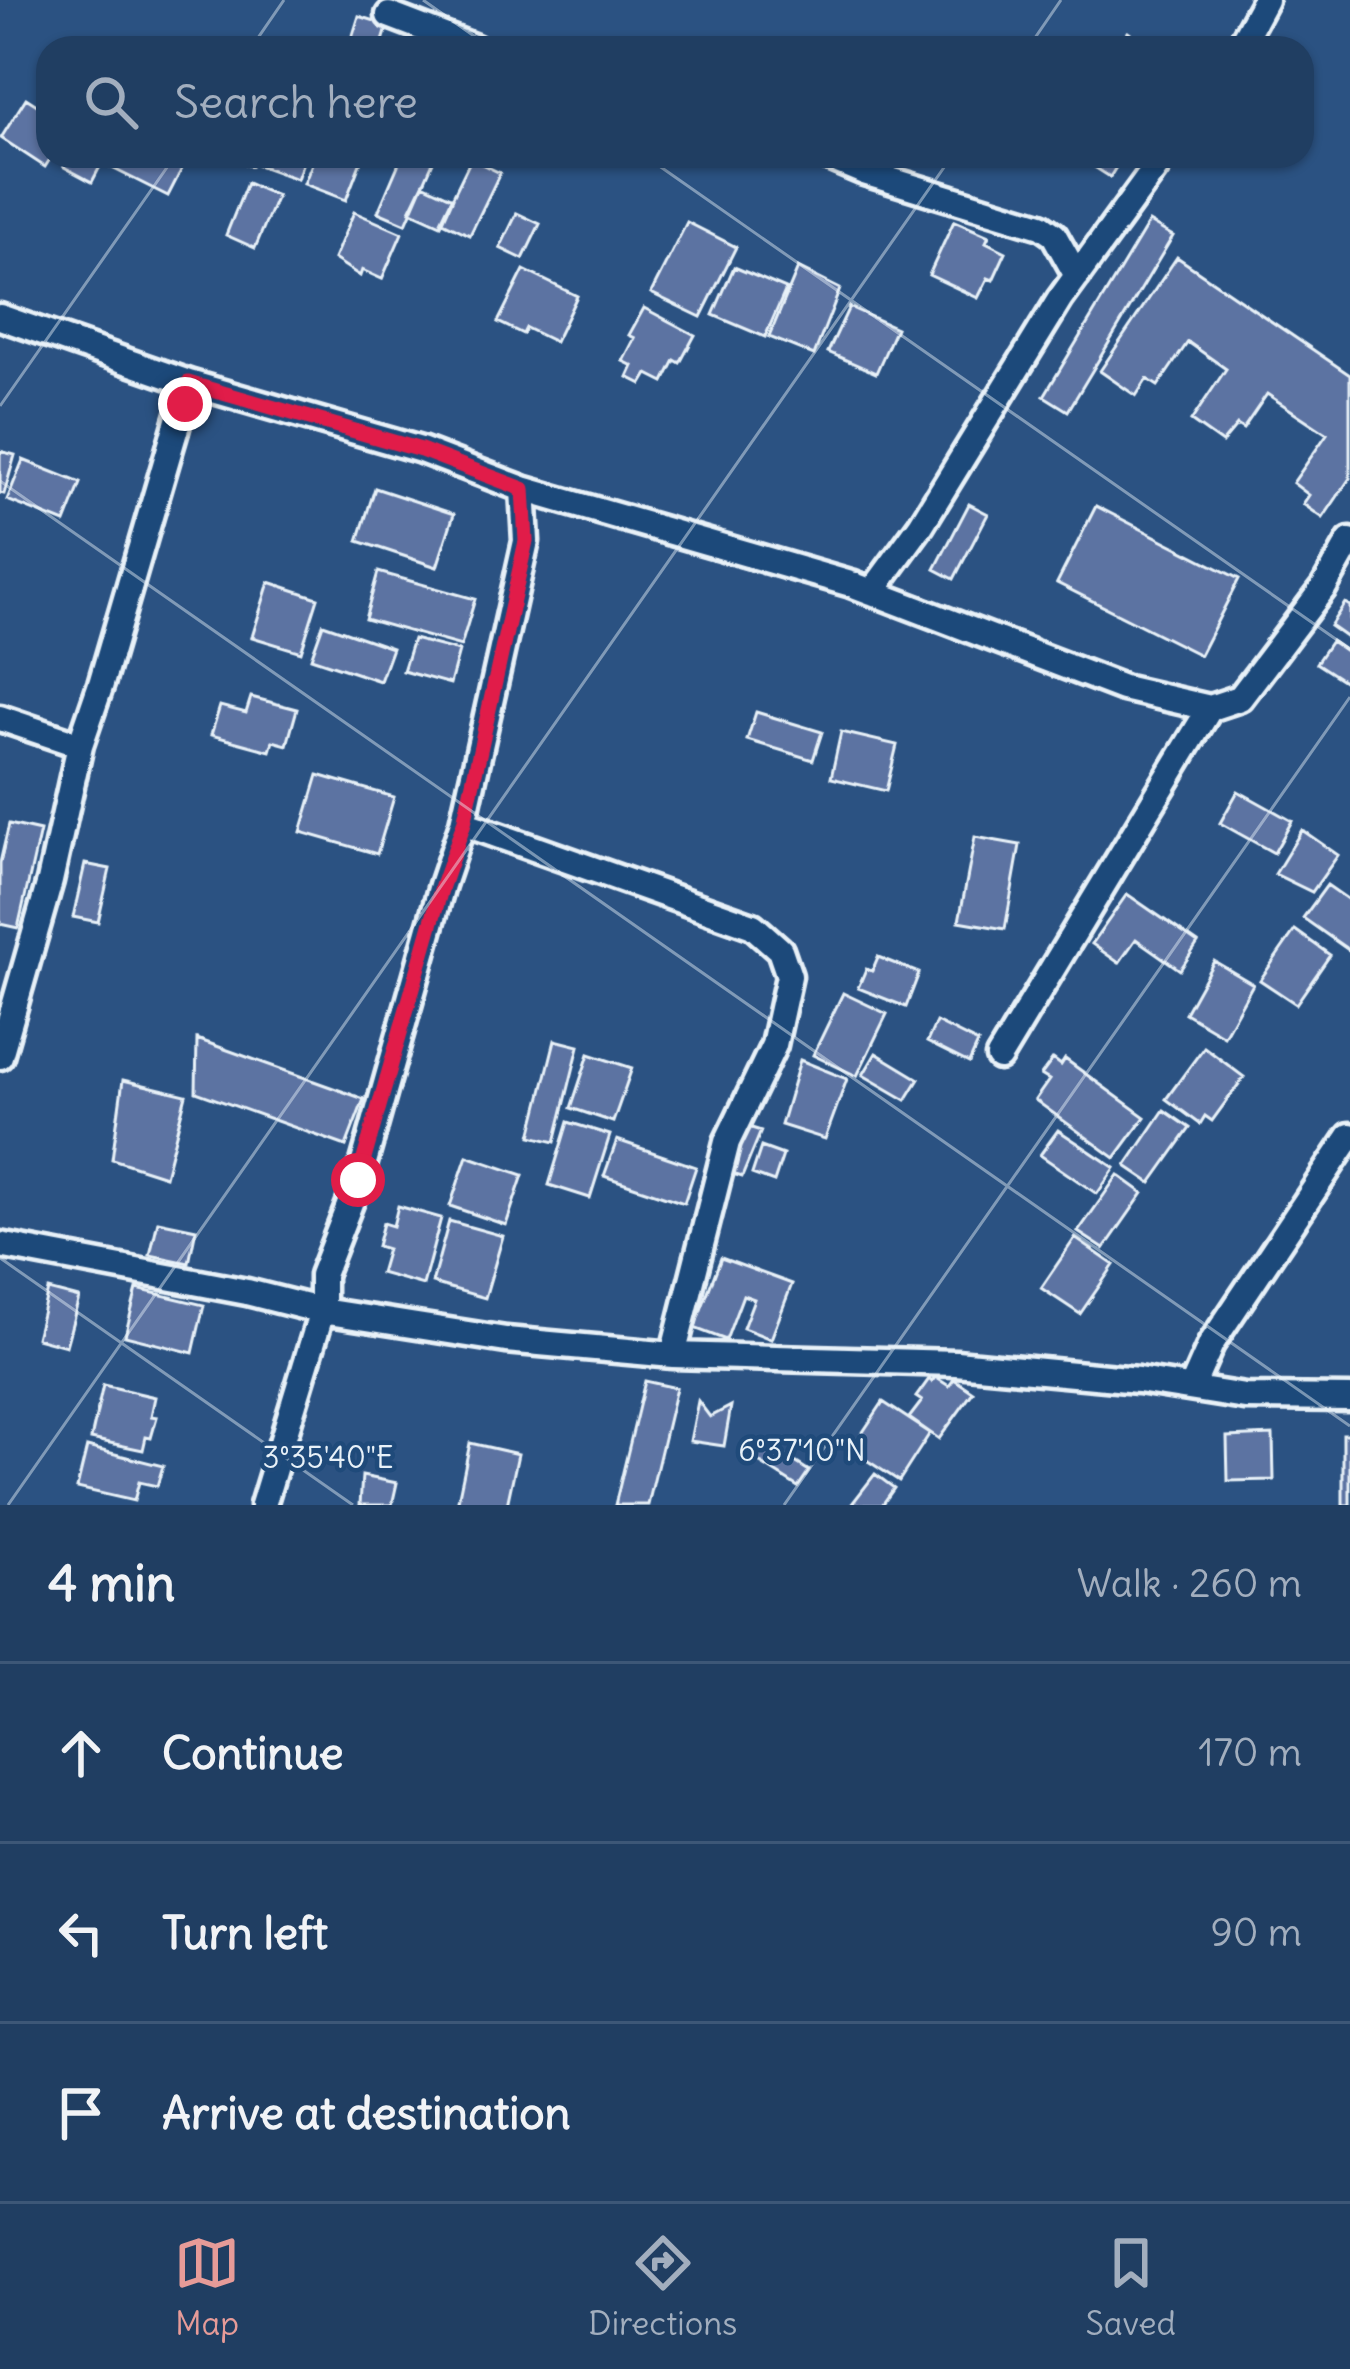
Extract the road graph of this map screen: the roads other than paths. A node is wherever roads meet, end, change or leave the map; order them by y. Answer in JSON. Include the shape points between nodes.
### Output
{"nodes":[{"id":1,"x":1265,"y":0,"type":"edge"},
{"id":2,"x":389,"y":15,"type":"dead end"},
{"id":3,"x":444,"y":36,"type":"edge"},
{"id":4,"x":1246,"y":36,"type":"edge"},
{"id":5,"x":854,"y":168,"type":"edge"},
{"id":6,"x":1155,"y":168,"type":"edge"},
{"id":7,"x":1077,"y":276,"type":"junction"},
{"id":8,"x":0,"y":317,"type":"edge"},
{"id":9,"x":188,"y":383,"type":"junction"},
{"id":10,"x":523,"y":489,"type":"junction"},
{"id":11,"x":1350,"y":542,"type":"edge"},
{"id":12,"x":872,"y":592,"type":"junction"},
{"id":13,"x":1210,"y":708,"type":"junction"},
{"id":14,"x":0,"y":718,"type":"edge"},
{"id":15,"x":80,"y":745,"type":"junction"},
{"id":16,"x":464,"y":823,"type":"junction"},
{"id":17,"x":0,"y":1056,"type":"edge"},
{"id":18,"x":999,"y":1057,"type":"dead end"},
{"id":19,"x":1350,"y":1136,"type":"edge"},
{"id":20,"x":0,"y":1245,"type":"edge"},
{"id":21,"x":322,"y":1311,"type":"junction"},
{"id":22,"x":673,"y":1355,"type":"junction"},
{"id":23,"x":1192,"y":1387,"type":"junction"},
{"id":24,"x":1350,"y":1398,"type":"edge"},
{"id":25,"x":263,"y":1505,"type":"edge"}],
"edges":[{"from":1,"to":4,"type":"street"},
{"from":2,"to":3,"type":"street"},
{"from":5,"to":7,"type":"street","via":[[1042,226]]},
{"from":6,"to":7,"type":"street"},
{"from":7,"to":12,"type":"street"},
{"from":8,"to":9,"type":"street"},
{"from":9,"to":10,"type":"street","via":[[421,450]]},
{"from":9,"to":15,"type":"street"},
{"from":10,"to":12,"type":"street"},
{"from":10,"to":16,"type":"street","via":[[526,541]]},
{"from":11,"to":13,"type":"street","via":[[1240,698]]},
{"from":12,"to":13,"type":"street","via":[[1123,688]]},
{"from":13,"to":18,"type":"street"},
{"from":14,"to":15,"type":"street"},
{"from":15,"to":17,"type":"street"},
{"from":16,"to":21,"type":"street","via":[[322,1275]]},
{"from":16,"to":22,"type":"street","via":[[753,926],[780,950],[789,976],[774,1045],[727,1142]]},
{"from":19,"to":23,"type":"street","via":[[1211,1344]]},
{"from":20,"to":21,"type":"street"},
{"from":21,"to":22,"type":"street"},
{"from":21,"to":25,"type":"street"},
{"from":22,"to":23,"type":"street","via":[[956,1363]]},
{"from":23,"to":24,"type":"street","via":[[1245,1397]]}]}
